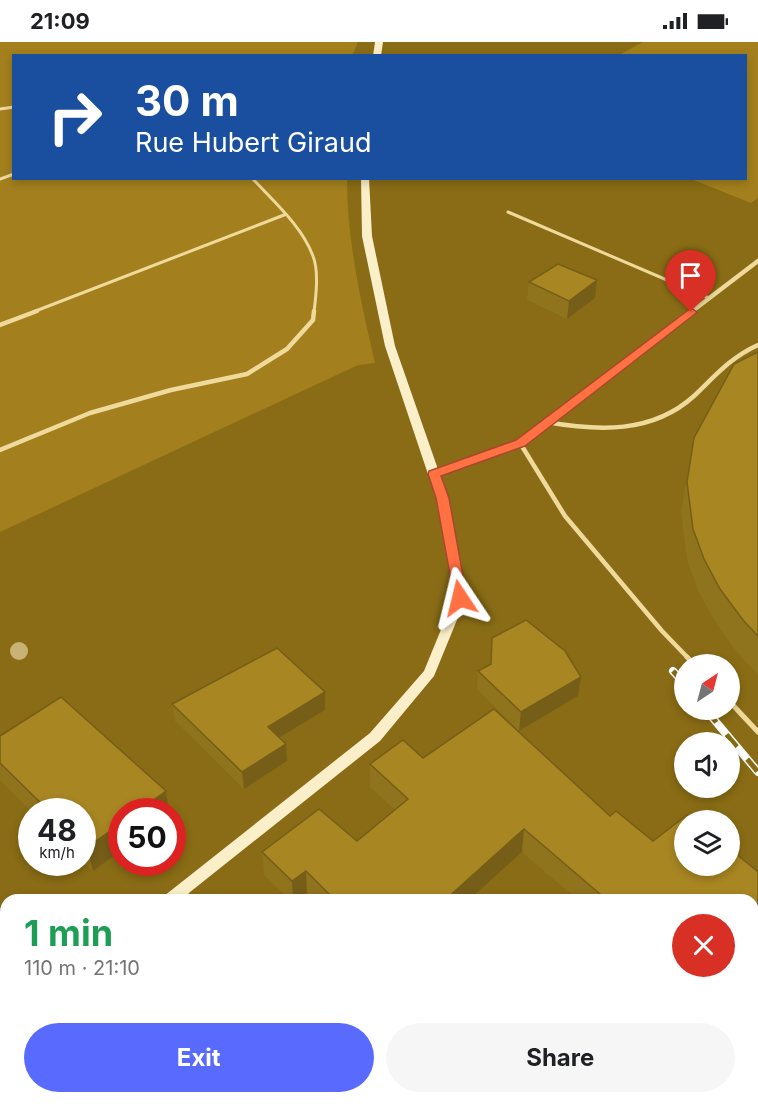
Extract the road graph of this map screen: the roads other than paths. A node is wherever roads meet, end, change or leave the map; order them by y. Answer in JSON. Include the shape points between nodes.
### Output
{"nodes":[{"id":1,"x":254,"y":180,"type":"edge"},
{"id":2,"x":365,"y":180,"type":"edge"},
{"id":3,"x":508,"y":212,"type":"dead end"},
{"id":4,"x":284,"y":215,"type":"junction"},
{"id":5,"x":758,"y":261,"type":"edge"},
{"id":6,"x":710,"y":298,"type":"junction"},
{"id":7,"x":0,"y":325,"type":"edge"},
{"id":8,"x":758,"y":345,"type":"edge"},
{"id":9,"x":546,"y":422,"type":"junction"},
{"id":10,"x":520,"y":443,"type":"junction"},
{"id":11,"x":0,"y":450,"type":"edge"},
{"id":12,"x":434,"y":474,"type":"junction"},
{"id":13,"x":684,"y":654,"type":"edge"},
{"id":14,"x":740,"y":713,"type":"edge"},
{"id":15,"x":758,"y":732,"type":"edge"},
{"id":16,"x":182,"y":890,"type":"junction"},
{"id":17,"x":177,"y":894,"type":"edge"},
{"id":18,"x":186,"y":894,"type":"edge"}],
"edges":[{"from":1,"to":4,"type":"lane"},
{"from":2,"to":12,"type":"main road","via":[[367,236],[390,346]]},
{"from":3,"to":6,"type":"lane"},
{"from":4,"to":7,"type":"lane"},
{"from":4,"to":11,"type":"lane","via":[[314,257],[316,295],[313,320],[287,349],[247,374],[90,413]]},
{"from":5,"to":6,"type":"street"},
{"from":6,"to":9,"type":"street"},
{"from":8,"to":9,"type":"lane","via":[[738,352],[676,410],[640,426],[584,429]]},
{"from":9,"to":10,"type":"street"},
{"from":10,"to":12,"type":"street"},
{"from":10,"to":13,"type":"lane","via":[[565,516]]},
{"from":12,"to":16,"type":"main road","via":[[460,598],[429,673],[375,737]]},
{"from":14,"to":15,"type":"lane"},
{"from":16,"to":17,"type":"main road"},
{"from":16,"to":18,"type":"lane"}]}
